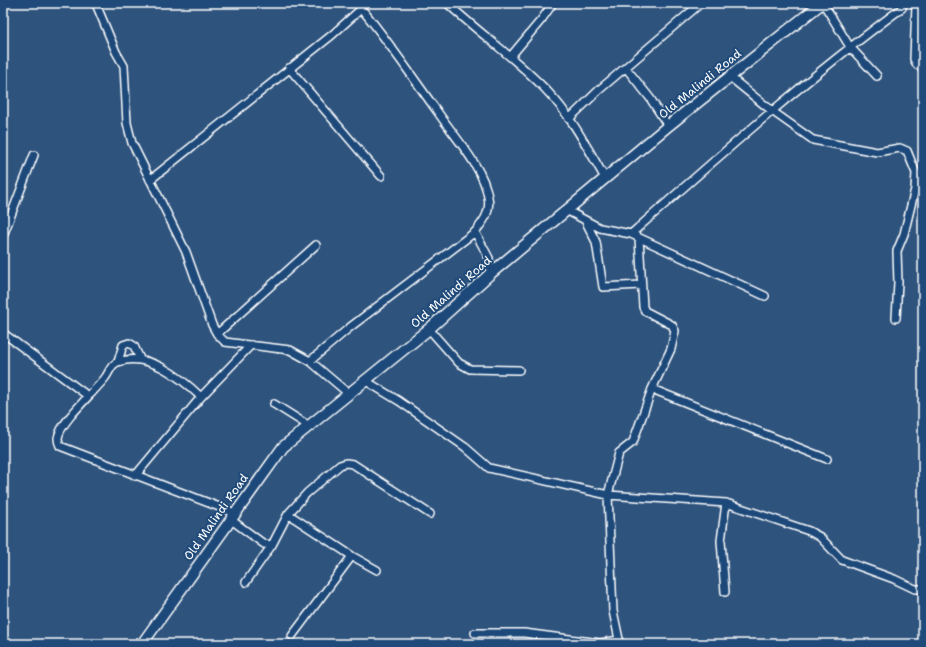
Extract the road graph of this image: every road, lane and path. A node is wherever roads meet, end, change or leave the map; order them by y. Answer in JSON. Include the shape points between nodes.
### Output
{"nodes":[{"id":1,"x":95,"y":3,"type":"edge"},
{"id":2,"x":447,"y":3,"type":"edge"},
{"id":3,"x":553,"y":3,"type":"edge"},
{"id":4,"x":701,"y":3,"type":"edge"},
{"id":5,"x":822,"y":3,"type":"edge"},
{"id":6,"x":916,"y":3,"type":"edge"},
{"id":7,"x":359,"y":6,"type":"edge"},
{"id":8,"x":902,"y":8,"type":"dead end"},
{"id":9,"x":850,"y":47,"type":"junction"},
{"id":10,"x":511,"y":56,"type":"junction"},
{"id":11,"x":923,"y":67,"type":"edge"},
{"id":12,"x":289,"y":68,"type":"junction"},
{"id":13,"x":626,"y":68,"type":"junction"},
{"id":14,"x":877,"y":76,"type":"dead end"},
{"id":15,"x":730,"y":77,"type":"junction"},
{"id":16,"x":772,"y":111,"type":"junction"},
{"id":17,"x":570,"y":119,"type":"junction"},
{"id":18,"x":668,"y":126,"type":"junction"},
{"id":19,"x":34,"y":155,"type":"dead end"},
{"id":20,"x":381,"y":176,"type":"dead end"},
{"id":21,"x":605,"y":178,"type":"junction"},
{"id":22,"x":150,"y":180,"type":"junction"},
{"id":23,"x":568,"y":211,"type":"junction"},
{"id":24,"x":586,"y":222,"type":"junction"},
{"id":25,"x":475,"y":232,"type":"junction"},
{"id":26,"x":631,"y":234,"type":"junction"},
{"id":27,"x":3,"y":236,"type":"edge"},
{"id":28,"x":639,"y":238,"type":"junction"},
{"id":29,"x":316,"y":245,"type":"dead end"},
{"id":30,"x":490,"y":274,"type":"junction"},
{"id":31,"x":641,"y":285,"type":"junction"},
{"id":32,"x":765,"y":296,"type":"dead end"},
{"id":33,"x":896,"y":318,"type":"dead end"},
{"id":34,"x":430,"y":329,"type":"junction"},
{"id":35,"x":3,"y":333,"type":"edge"},
{"id":36,"x":217,"y":334,"type":"junction"},
{"id":37,"x":251,"y":345,"type":"junction"},
{"id":38,"x":140,"y":359,"type":"junction"},
{"id":39,"x":310,"y":361,"type":"junction"},
{"id":40,"x":118,"y":362,"type":"junction"},
{"id":41,"x":519,"y":370,"type":"dead end"},
{"id":42,"x":366,"y":381,"type":"junction"},
{"id":43,"x":652,"y":390,"type":"junction"},
{"id":44,"x":349,"y":394,"type":"junction"},
{"id":45,"x":88,"y":396,"type":"junction"},
{"id":46,"x":201,"y":397,"type":"junction"},
{"id":47,"x":274,"y":404,"type":"dead end"},
{"id":48,"x":309,"y":426,"type":"junction"},
{"id":49,"x":827,"y":459,"type":"dead end"},
{"id":50,"x":134,"y":476,"type":"junction"},
{"id":51,"x":608,"y":495,"type":"junction"},
{"id":52,"x":726,"y":503,"type":"junction"},
{"id":53,"x":288,"y":514,"type":"junction"},
{"id":54,"x":430,"y":514,"type":"dead end"},
{"id":55,"x":233,"y":516,"type":"junction"},
{"id":56,"x":272,"y":545,"type":"junction"},
{"id":57,"x":352,"y":556,"type":"junction"},
{"id":58,"x":377,"y":570,"type":"dead end"},
{"id":59,"x":246,"y":582,"type":"dead end"},
{"id":60,"x":923,"y":589,"type":"edge"},
{"id":61,"x":725,"y":592,"type":"dead end"},
{"id":62,"x":475,"y":633,"type":"dead end"},
{"id":63,"x":292,"y":636,"type":"dead end"},
{"id":64,"x":620,"y":642,"type":"edge"},
{"id":65,"x":142,"y":644,"type":"edge"}],
"edges":[{"from":1,"to":22,"type":"street","via":[[124,66],[132,143]]},
{"from":2,"to":10,"type":"street"},
{"from":3,"to":10,"type":"street"},
{"from":4,"to":13,"type":"street"},
{"from":5,"to":9,"type":"street"},
{"from":5,"to":15,"type":"main road","name":"Old Malindi Road"},
{"from":6,"to":11,"type":"street","via":[[914,59]]},
{"from":7,"to":12,"type":"street"},
{"from":7,"to":25,"type":"street","via":[[394,49],[481,175],[488,195],[489,210]]},
{"from":8,"to":9,"type":"street"},
{"from":9,"to":14,"type":"street"},
{"from":9,"to":16,"type":"street"},
{"from":10,"to":17,"type":"street","via":[[549,93]]},
{"from":12,"to":20,"type":"street"},
{"from":12,"to":22,"type":"street"},
{"from":13,"to":17,"type":"street"},
{"from":13,"to":18,"type":"street"},
{"from":15,"to":16,"type":"street"},
{"from":15,"to":18,"type":"main road","name":"Old Malindi Road"},
{"from":16,"to":26,"type":"street"},
{"from":16,"to":33,"type":"street","via":[[813,140],[877,152],[900,148],[908,151],[916,173],[915,189],[904,234],[896,251]]},
{"from":17,"to":21,"type":"street"},
{"from":18,"to":21,"type":"main road","name":"Old Malindi Road"},
{"from":19,"to":27,"type":"street"},
{"from":21,"to":23,"type":"main road","name":"Old Malindi Road"},
{"from":22,"to":36,"type":"street","via":[[186,252]]},
{"from":23,"to":24,"type":"street"},
{"from":23,"to":30,"type":"main road","name":"Old Malindi Road"},
{"from":24,"to":26,"type":"street"},
{"from":24,"to":31,"type":"street","via":[[596,242],[603,287]]},
{"from":25,"to":30,"type":"street","via":[[489,258]]},
{"from":25,"to":39,"type":"street"},
{"from":26,"to":28,"type":"street"},
{"from":28,"to":31,"type":"street"},
{"from":28,"to":32,"type":"street"},
{"from":29,"to":36,"type":"street"},
{"from":30,"to":34,"type":"main road","name":"Old Malindi Road"},
{"from":31,"to":43,"type":"street","via":[[645,311],[674,328],[671,349]]},
{"from":34,"to":41,"type":"street","via":[[460,363],[470,369]]},
{"from":34,"to":42,"type":"main road","name":"Old Malindi Road"},
{"from":35,"to":45,"type":"street"},
{"from":36,"to":37,"type":"street","via":[[226,342]]},
{"from":37,"to":39,"type":"street","via":[[290,350]]},
{"from":37,"to":46,"type":"street"},
{"from":38,"to":40,"type":"street"},
{"from":38,"to":40,"type":"street","via":[[134,346],[129,343],[123,345]]},
{"from":38,"to":46,"type":"street","via":[[184,381]]},
{"from":39,"to":44,"type":"street"},
{"from":40,"to":45,"type":"street","via":[[113,364],[106,378]]},
{"from":42,"to":44,"type":"main road","name":"Old Malindi Road"},
{"from":42,"to":51,"type":"street","via":[[465,447],[489,468]]},
{"from":43,"to":49,"type":"street"},
{"from":43,"to":51,"type":"street","via":[[633,442],[619,453]]},
{"from":44,"to":48,"type":"main road","name":"Old Malindi Road"},
{"from":45,"to":50,"type":"street","via":[[61,430],[58,437],[60,446]]},
{"from":46,"to":50,"type":"street"},
{"from":47,"to":48,"type":"street"},
{"from":48,"to":55,"type":"main road","name":"Old Malindi Road","via":[[277,453]]},
{"from":50,"to":55,"type":"street"},
{"from":51,"to":52,"type":"street"},
{"from":51,"to":64,"type":"street","via":[[613,611]]},
{"from":52,"to":60,"type":"street","via":[[809,531],[820,537],[842,560],[915,589]]},
{"from":52,"to":61,"type":"street","via":[[721,541]]},
{"from":53,"to":54,"type":"street","via":[[307,493],[340,465],[346,463],[353,464]]},
{"from":53,"to":56,"type":"street"},
{"from":53,"to":57,"type":"street"},
{"from":55,"to":56,"type":"street","via":[[264,544]]},
{"from":55,"to":65,"type":"main road","name":"Old Malindi Road"},
{"from":56,"to":59,"type":"street"},
{"from":57,"to":58,"type":"street"},
{"from":57,"to":63,"type":"street"},
{"from":62,"to":64,"type":"street","via":[[524,633],[600,643]]}]}
